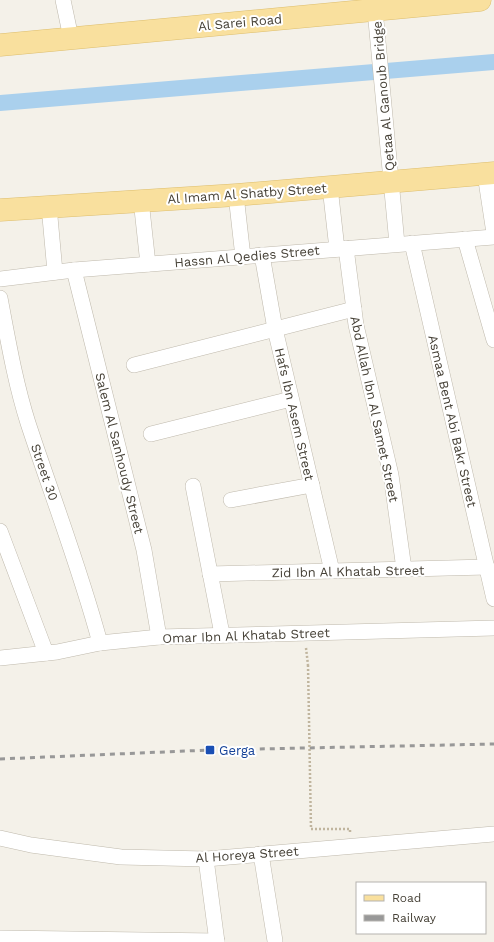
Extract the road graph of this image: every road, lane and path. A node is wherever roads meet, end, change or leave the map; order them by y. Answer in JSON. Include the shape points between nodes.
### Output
{"nodes":[{"id":1,"x":63,"y":0,"type":"edge"},
{"id":2,"x":480,"y":0,"type":"edge"},
{"id":3,"x":336,"y":7,"type":"edge"},
{"id":4,"x":375,"y":10,"type":"junction"},
{"id":5,"x":71,"y":38,"type":"junction"},
{"id":6,"x":0,"y":45,"type":"edge"},
{"id":7,"x":490,"y":174,"type":"edge"},
{"id":8,"x":391,"y":182,"type":"junction"},
{"id":9,"x":330,"y":187,"type":"junction"},
{"id":10,"x":236,"y":194,"type":"junction"},
{"id":11,"x":141,"y":200,"type":"junction"},
{"id":12,"x":49,"y":206,"type":"junction"},
{"id":13,"x":0,"y":210,"type":"edge"},
{"id":14,"x":494,"y":233,"type":"edge"},
{"id":15,"x":494,"y":237,"type":"edge"},
{"id":16,"x":465,"y":239,"type":"junction"},
{"id":17,"x":404,"y":244,"type":"junction"},
{"id":18,"x":342,"y":249,"type":"junction"},
{"id":19,"x":262,"y":255,"type":"junction"},
{"id":20,"x":243,"y":257,"type":"junction"},
{"id":21,"x":148,"y":264,"type":"junction"},
{"id":22,"x":74,"y":270,"type":"junction"},
{"id":23,"x":56,"y":272,"type":"junction"},
{"id":24,"x":0,"y":279,"type":"edge"},
{"id":25,"x":0,"y":298,"type":"edge"},
{"id":26,"x":354,"y":309,"type":"junction"},
{"id":27,"x":275,"y":329,"type":"junction"},
{"id":28,"x":494,"y":340,"type":"edge"},
{"id":29,"x":134,"y":365,"type":"dead end"},
{"id":30,"x":291,"y":399,"type":"junction"},
{"id":31,"x":151,"y":434,"type":"dead end"},
{"id":32,"x":312,"y":485,"type":"junction"},
{"id":33,"x":193,"y":486,"type":"dead end"},
{"id":34,"x":231,"y":500,"type":"dead end"},
{"id":35,"x":0,"y":531,"type":"edge"},
{"id":36,"x":487,"y":567,"type":"junction"},
{"id":37,"x":404,"y":570,"type":"junction"},
{"id":38,"x":332,"y":571,"type":"junction"},
{"id":39,"x":210,"y":574,"type":"junction"},
{"id":40,"x":494,"y":599,"type":"edge"},
{"id":41,"x":494,"y":628,"type":"edge"},
{"id":42,"x":222,"y":634,"type":"junction"},
{"id":43,"x":159,"y":637,"type":"junction"},
{"id":44,"x":100,"y":643,"type":"junction"},
{"id":45,"x":306,"y":647,"type":"dead end"},
{"id":46,"x":46,"y":653,"type":"junction"},
{"id":47,"x":0,"y":658,"type":"edge"},
{"id":48,"x":350,"y":829,"type":"dead end"},
{"id":49,"x":494,"y":834,"type":"edge"},
{"id":50,"x":0,"y":838,"type":"edge"},
{"id":51,"x":261,"y":854,"type":"junction"},
{"id":52,"x":206,"y":859,"type":"junction"},
{"id":53,"x":0,"y":938,"type":"edge"},
{"id":54,"x":275,"y":941,"type":"dead end"},
{"id":55,"x":217,"y":942,"type":"edge"}],
"edges":[{"from":1,"to":5,"type":"street"},
{"from":2,"to":4,"type":"main road","name":"Al Sarei Road"},
{"from":3,"to":4,"type":"main road","name":"Al Sarei Road"},
{"from":3,"to":5,"type":"main road","name":"Al Sarei Road"},
{"from":4,"to":8,"type":"street","name":"Qetaa Al Ganoub Bridge"},
{"from":5,"to":6,"type":"main road","name":"Al Sarei Road"},
{"from":7,"to":8,"type":"main road","name":"Al Imam Al Shatby Street"},
{"from":7,"to":14,"type":"street"},
{"from":8,"to":9,"type":"main road","name":"Al Imam Al Shatby Street"},
{"from":8,"to":17,"type":"street","name":"Qetaa Al Ganoub Bridge"},
{"from":9,"to":10,"type":"main road","name":"Al Imam Al Shatby Street"},
{"from":9,"to":18,"type":"street","name":"Abd Allah Ibn Al Samet Street"},
{"from":10,"to":11,"type":"main road","name":"Al Imam Al Shatby Street"},
{"from":10,"to":20,"type":"street"},
{"from":11,"to":12,"type":"main road","name":"Al Imam Al Shatby Street"},
{"from":11,"to":21,"type":"street"},
{"from":12,"to":13,"type":"main road","name":"Al Imam Al Shatby Street"},
{"from":12,"to":23,"type":"street"},
{"from":15,"to":16,"type":"street","name":"Hassn Al Qedies Street"},
{"from":16,"to":17,"type":"street","name":"Hassn Al Qedies Street"},
{"from":16,"to":28,"type":"street"},
{"from":17,"to":18,"type":"street","name":"Hassn Al Qedies Street"},
{"from":17,"to":36,"type":"street","name":"Asmaa Bent Abi Bakr Street"},
{"from":18,"to":19,"type":"street","name":"Hassn Al Qedies Street"},
{"from":18,"to":26,"type":"street","name":"Abd Allah Ibn Al Samet Street"},
{"from":19,"to":20,"type":"street","name":"Hassn Al Qedies Street"},
{"from":19,"to":27,"type":"street","name":"Hafs Ibn Asem Street"},
{"from":20,"to":21,"type":"street","name":"Hassn Al Qedies Street"},
{"from":21,"to":22,"type":"street","name":"Hassn Al Qedies Street"},
{"from":22,"to":23,"type":"street","name":"Hassn Al Qedies Street"},
{"from":22,"to":43,"type":"street","name":"Salem Al Sanhoudy Street","via":[[145,558]]},
{"from":23,"to":24,"type":"street","name":"Hassn Al Qedies Street"},
{"from":25,"to":44,"type":"street","name":"Street 30","via":[[28,422],[65,528]]},
{"from":26,"to":27,"type":"street"},
{"from":26,"to":37,"type":"street","name":"Abd Allah Ibn Al Samet Street","via":[[391,475]]},
{"from":27,"to":29,"type":"street"},
{"from":27,"to":30,"type":"street","name":"Hafs Ibn Asem Street"},
{"from":30,"to":31,"type":"street"},
{"from":30,"to":32,"type":"street","name":"Hafs Ibn Asem Street"},
{"from":32,"to":34,"type":"street"},
{"from":32,"to":38,"type":"street","name":"Hafs Ibn Asem Street"},
{"from":33,"to":39,"type":"street"},
{"from":35,"to":46,"type":"street"},
{"from":36,"to":37,"type":"street","name":"Zid Ibn Al Khatab Street"},
{"from":36,"to":40,"type":"street","name":"Asmaa Bent Abi Bakr Street"},
{"from":37,"to":38,"type":"street","name":"Zid Ibn Al Khatab Street"},
{"from":38,"to":39,"type":"street","name":"Zid Ibn Al Khatab Street"},
{"from":39,"to":42,"type":"street"},
{"from":41,"to":42,"type":"street","name":"Omar Ibn Al Khatab Street"},
{"from":42,"to":43,"type":"street","name":"Omar Ibn Al Khatab Street"},
{"from":43,"to":44,"type":"street","name":"Omar Ibn Al Khatab Street"},
{"from":44,"to":46,"type":"street","name":"Omar Ibn Al Khatab Street"},
{"from":45,"to":48,"type":"path","bridge":true,"via":[[311,829]]},
{"from":46,"to":47,"type":"street","name":"Omar Ibn Al Khatab Street"},
{"from":49,"to":51,"type":"street","name":"Al Horeya Street"},
{"from":50,"to":52,"type":"street","name":"Al Horeya Street","via":[[121,857]]},
{"from":51,"to":52,"type":"street","name":"Al Horeya Street"},
{"from":51,"to":54,"type":"street"},
{"from":52,"to":55,"type":"street"},
{"from":53,"to":55,"type":"street"}]}
